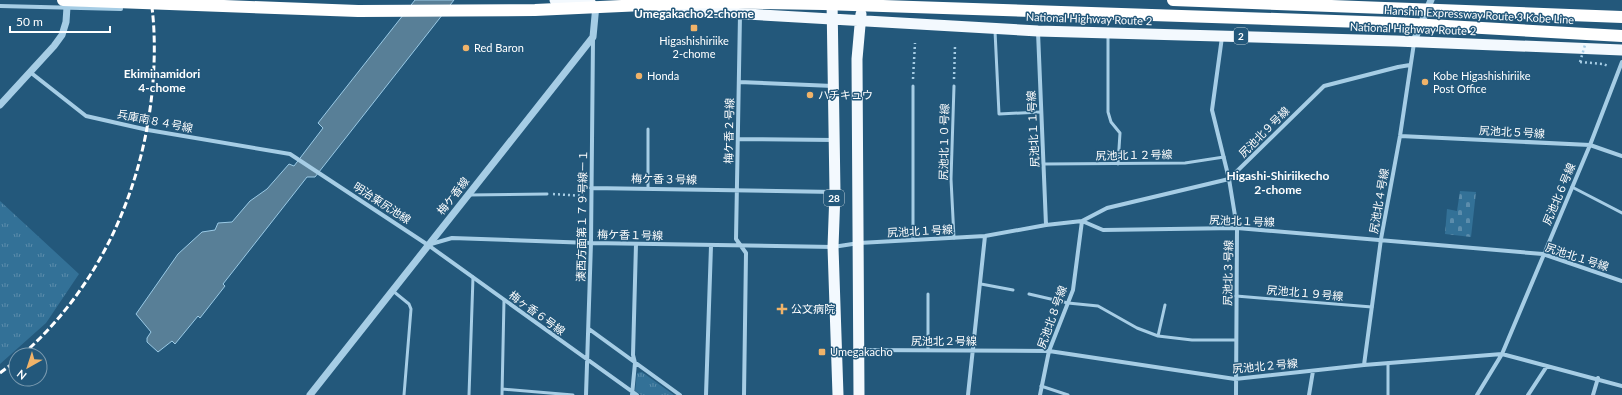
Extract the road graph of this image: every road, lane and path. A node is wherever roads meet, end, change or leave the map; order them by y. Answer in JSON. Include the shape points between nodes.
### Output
{"nodes":[{"id":1,"x":118,"y":0,"type":"edge"},
{"id":2,"x":555,"y":0,"type":"edge"},
{"id":3,"x":832,"y":0,"type":"edge"},
{"id":4,"x":861,"y":0,"type":"edge"},
{"id":5,"x":1173,"y":0,"type":"edge"},
{"id":6,"x":1431,"y":0,"type":"edge"},
{"id":7,"x":65,"y":4,"type":"edge"},
{"id":8,"x":596,"y":4,"type":"junction"},
{"id":9,"x":0,"y":6,"type":"edge"},
{"id":10,"x":740,"y":14,"type":"junction"},
{"id":11,"x":1622,"y":17,"type":"edge"},
{"id":12,"x":832,"y":19,"type":"junction"},
{"id":13,"x":861,"y":20,"type":"junction"},
{"id":14,"x":995,"y":28,"type":"junction"},
{"id":15,"x":1038,"y":31,"type":"junction"},
{"id":16,"x":1108,"y":33,"type":"junction"},
{"id":17,"x":1222,"y":35,"type":"junction"},
{"id":18,"x":593,"y":37,"type":"junction"},
{"id":19,"x":1622,"y":37,"type":"edge"},
{"id":20,"x":1414,"y":41,"type":"junction"},
{"id":21,"x":915,"y":43,"type":"dead end"},
{"id":22,"x":955,"y":46,"type":"dead end"},
{"id":23,"x":1622,"y":50,"type":"edge"},
{"id":24,"x":1580,"y":62,"type":"dead end"},
{"id":25,"x":1622,"y":62,"type":"edge"},
{"id":26,"x":1410,"y":65,"type":"junction"},
{"id":27,"x":1608,"y":66,"type":"dead end"},
{"id":28,"x":30,"y":72,"type":"junction"},
{"id":29,"x":739,"y":82,"type":"junction"},
{"id":30,"x":834,"y":86,"type":"junction"},
{"id":31,"x":913,"y":86,"type":"joint"},
{"id":32,"x":954,"y":86,"type":"joint"},
{"id":33,"x":0,"y":105,"type":"edge"},
{"id":34,"x":1041,"y":112,"type":"junction"},
{"id":35,"x":648,"y":129,"type":"dead end"},
{"id":36,"x":1400,"y":136,"type":"junction"},
{"id":37,"x":738,"y":139,"type":"junction"},
{"id":38,"x":834,"y":140,"type":"junction"},
{"id":39,"x":1590,"y":145,"type":"junction"},
{"id":40,"x":290,"y":154,"type":"joint"},
{"id":41,"x":1622,"y":156,"type":"edge"},
{"id":42,"x":1224,"y":157,"type":"junction"},
{"id":43,"x":1044,"y":164,"type":"junction"},
{"id":44,"x":1118,"y":164,"type":"junction"},
{"id":45,"x":1229,"y":179,"type":"junction"},
{"id":46,"x":1572,"y":187,"type":"junction"},
{"id":47,"x":591,"y":188,"type":"junction"},
{"id":48,"x":648,"y":188,"type":"junction"},
{"id":49,"x":737,"y":189,"type":"junction"},
{"id":50,"x":835,"y":192,"type":"junction"},
{"id":51,"x":547,"y":194,"type":"joint"},
{"id":52,"x":468,"y":195,"type":"junction"},
{"id":53,"x":591,"y":196,"type":"junction"},
{"id":54,"x":1622,"y":213,"type":"edge"},
{"id":55,"x":1082,"y":221,"type":"junction"},
{"id":56,"x":1046,"y":225,"type":"junction"},
{"id":57,"x":1237,"y":228,"type":"junction"},
{"id":58,"x":985,"y":236,"type":"junction"},
{"id":59,"x":954,"y":238,"type":"junction"},
{"id":60,"x":1381,"y":239,"type":"junction"},
{"id":61,"x":913,"y":240,"type":"junction"},
{"id":62,"x":591,"y":243,"type":"junction"},
{"id":63,"x":859,"y":243,"type":"junction"},
{"id":64,"x":636,"y":244,"type":"junction"},
{"id":65,"x":428,"y":245,"type":"junction"},
{"id":66,"x":711,"y":246,"type":"junction"},
{"id":67,"x":740,"y":246,"type":"junction"},
{"id":68,"x":833,"y":247,"type":"junction"},
{"id":69,"x":1543,"y":254,"type":"junction"},
{"id":70,"x":473,"y":277,"type":"junction"},
{"id":71,"x":1622,"y":281,"type":"edge"},
{"id":72,"x":981,"y":284,"type":"junction"},
{"id":73,"x":1013,"y":290,"type":"dead end"},
{"id":74,"x":392,"y":291,"type":"junction"},
{"id":75,"x":928,"y":294,"type":"dead end"},
{"id":76,"x":1030,"y":294,"type":"dead end"},
{"id":77,"x":1236,"y":296,"type":"junction"},
{"id":78,"x":504,"y":300,"type":"junction"},
{"id":79,"x":1068,"y":303,"type":"junction"},
{"id":80,"x":1165,"y":305,"type":"dead end"},
{"id":81,"x":1372,"y":307,"type":"junction"},
{"id":82,"x":589,"y":329,"type":"junction"},
{"id":83,"x":1158,"y":336,"type":"junction"},
{"id":84,"x":1236,"y":340,"type":"junction"},
{"id":85,"x":858,"y":350,"type":"junction"},
{"id":86,"x":928,"y":350,"type":"junction"},
{"id":87,"x":973,"y":351,"type":"junction"},
{"id":88,"x":1049,"y":351,"type":"junction"},
{"id":89,"x":1502,"y":354,"type":"junction"},
{"id":90,"x":587,"y":360,"type":"junction"},
{"id":91,"x":636,"y":363,"type":"junction"},
{"id":92,"x":1388,"y":363,"type":"junction"},
{"id":93,"x":1364,"y":365,"type":"junction"},
{"id":94,"x":1547,"y":366,"type":"junction"},
{"id":95,"x":1313,"y":371,"type":"junction"},
{"id":96,"x":1598,"y":378,"type":"junction"},
{"id":97,"x":1235,"y":379,"type":"junction"},
{"id":98,"x":1041,"y":386,"type":"junction"},
{"id":99,"x":1622,"y":386,"type":"edge"},
{"id":100,"x":502,"y":389,"type":"junction"},
{"id":101,"x":634,"y":394,"type":"edge"},
{"id":102,"x":310,"y":395,"type":"edge"},
{"id":103,"x":404,"y":395,"type":"edge"},
{"id":104,"x":470,"y":395,"type":"edge"},
{"id":105,"x":502,"y":395,"type":"edge"},
{"id":106,"x":573,"y":395,"type":"edge"},
{"id":107,"x":586,"y":395,"type":"edge"},
{"id":108,"x":680,"y":395,"type":"edge"},
{"id":109,"x":706,"y":395,"type":"edge"},
{"id":110,"x":744,"y":395,"type":"edge"},
{"id":111,"x":838,"y":395,"type":"edge"},
{"id":112,"x":859,"y":395,"type":"edge"},
{"id":113,"x":968,"y":395,"type":"edge"},
{"id":114,"x":1040,"y":395,"type":"edge"},
{"id":115,"x":1068,"y":395,"type":"edge"},
{"id":116,"x":1236,"y":395,"type":"edge"},
{"id":117,"x":1309,"y":395,"type":"edge"},
{"id":118,"x":1388,"y":395,"type":"edge"},
{"id":119,"x":1477,"y":395,"type":"edge"},
{"id":120,"x":1528,"y":395,"type":"edge"},
{"id":121,"x":1593,"y":395,"type":"edge"}],
"edges":[{"from":1,"to":7,"type":"street","via":[[120,9]]},
{"from":2,"to":8,"type":"highway","name":"National Highway Route 2","number":"2"},
{"from":3,"to":12,"type":"highway","number":"28"},
{"from":4,"to":13,"type":"highway","number":"28"},
{"from":5,"to":11,"type":"highway","name":"Hanshin Expressway Route 3 Kobe Line","bridge":true},
{"from":6,"to":20,"type":"street"},
{"from":7,"to":9,"type":"street"},
{"from":7,"to":19,"type":"highway","name":"Hanshin Expressway Route 3 Kobe Line","bridge":true,"via":[[358,11],[535,10],[708,2],[823,4],[1378,23]]},
{"from":7,"to":28,"type":"street","via":[[66,22],[62,35]]},
{"from":8,"to":10,"type":"highway","name":"National Highway Route 2","number":"2"},
{"from":8,"to":18,"type":"street"},
{"from":10,"to":12,"type":"highway","name":"National Highway Route 2","number":"2"},
{"from":10,"to":29,"type":"street","name":"梅ケ香２号線"},
{"from":12,"to":13,"type":"highway","name":"National Highway Route 2","number":"2"},
{"from":12,"to":30,"type":"highway","number":"28"},
{"from":13,"to":14,"type":"highway","name":"National Highway Route 2","number":"2"},
{"from":13,"to":63,"type":"highway","number":"28","via":[[857,59]]},
{"from":14,"to":15,"type":"highway","name":"National Highway Route 2","number":"2"},
{"from":14,"to":34,"type":"lane","via":[[999,114]]},
{"from":15,"to":16,"type":"highway","name":"National Highway Route 2","number":"2"},
{"from":15,"to":34,"type":"street","name":"尻池北１１号線"},
{"from":16,"to":17,"type":"highway","name":"National Highway Route 2","number":"2"},
{"from":16,"to":44,"type":"lane","via":[[1108,112],[1111,122],[1120,133]]},
{"from":17,"to":20,"type":"highway","name":"National Highway Route 2","number":"2"},
{"from":17,"to":42,"type":"street","name":"尻池北３号線","via":[[1212,110]]},
{"from":18,"to":47,"type":"street","name":"湊西方面第１７９号線－１"},
{"from":18,"to":52,"type":"street","name":"梅ケ香線"},
{"from":20,"to":23,"type":"highway","name":"National Highway Route 2","number":"2"},
{"from":20,"to":26,"type":"street","name":"尻池北４号線"},
{"from":21,"to":31,"type":"path"},
{"from":22,"to":32,"type":"path"},
{"from":24,"to":27,"type":"path"},
{"from":25,"to":39,"type":"street","name":"尻池北６号線"},
{"from":26,"to":36,"type":"street","name":"尻池北４号線"},
{"from":26,"to":45,"type":"street","name":"尻池北９号線","via":[[1324,86]]},
{"from":28,"to":33,"type":"street"},
{"from":28,"to":40,"type":"street","name":"兵庫南８４号線","via":[[86,116],[148,130]]},
{"from":29,"to":30,"type":"street"},
{"from":29,"to":37,"type":"street","name":"梅ケ香２号線"},
{"from":30,"to":38,"type":"highway","number":"28"},
{"from":31,"to":61,"type":"lane"},
{"from":32,"to":59,"type":"lane","name":"尻池北１０号線"},
{"from":34,"to":43,"type":"street","name":"尻池北１１号線"},
{"from":35,"to":48,"type":"lane"},
{"from":36,"to":39,"type":"street","name":"尻池北５号線"},
{"from":36,"to":60,"type":"street","name":"尻池北４号線"},
{"from":37,"to":38,"type":"street"},
{"from":37,"to":49,"type":"street","name":"梅ケ香２号線"},
{"from":38,"to":50,"type":"highway","number":"28"},
{"from":39,"to":41,"type":"street","name":"尻池北５号線"},
{"from":39,"to":46,"type":"street","name":"尻池北６号線"},
{"from":40,"to":65,"type":"street","name":"明治東尻池線"},
{"from":42,"to":44,"type":"lane","name":"尻池北１２号線","via":[[1185,163]]},
{"from":42,"to":45,"type":"street","name":"尻池北３号線"},
{"from":43,"to":44,"type":"lane","name":"尻池北１２号線"},
{"from":43,"to":56,"type":"street","name":"尻池北１１号線"},
{"from":45,"to":55,"type":"street","via":[[1108,208]]},
{"from":45,"to":57,"type":"street","name":"尻池北３号線"},
{"from":46,"to":54,"type":"lane"},
{"from":46,"to":69,"type":"street","name":"尻池北６号線"},
{"from":47,"to":48,"type":"street","name":"梅ケ香３号線"},
{"from":47,"to":53,"type":"street","name":"湊西方面第１７９号線－１"},
{"from":48,"to":49,"type":"street","name":"梅ケ香３号線"},
{"from":49,"to":50,"type":"street","name":"梅ケ香３号線"},
{"from":49,"to":67,"type":"street","name":"梅ケ香２号線","via":[[736,239]]},
{"from":50,"to":68,"type":"highway","number":"28"},
{"from":51,"to":52,"type":"lane"},
{"from":51,"to":53,"type":"path"},
{"from":52,"to":65,"type":"street","name":"梅ケ香線"},
{"from":53,"to":62,"type":"street","name":"湊西方面第１７９号線－１"},
{"from":55,"to":56,"type":"street","name":"尻池北１号線"},
{"from":55,"to":57,"type":"street","name":"尻池北１号線","via":[[1103,230]]},
{"from":55,"to":79,"type":"street","name":"尻池北８号線","via":[[1073,290]]},
{"from":56,"to":58,"type":"street","name":"尻池北１号線"},
{"from":57,"to":60,"type":"street","name":"尻池北１号線"},
{"from":57,"to":77,"type":"street","name":"尻池北３号線"},
{"from":58,"to":59,"type":"street","name":"尻池北１号線"},
{"from":58,"to":72,"type":"street"},
{"from":59,"to":61,"type":"street","name":"尻池北１号線"},
{"from":60,"to":69,"type":"street","name":"尻池北１号線"},
{"from":60,"to":81,"type":"street","name":"尻池北４号線"},
{"from":61,"to":63,"type":"street","name":"尻池北１号線"},
{"from":62,"to":64,"type":"street","name":"梅ケ香１号線"},
{"from":62,"to":65,"type":"street","name":"梅ケ香１号線","via":[[452,238]]},
{"from":62,"to":82,"type":"street","name":"湊西方面第１７９号線－１"},
{"from":63,"to":68,"type":"street","name":"尻池北１号線"},
{"from":63,"to":85,"type":"highway","number":"28"},
{"from":64,"to":66,"type":"street","name":"梅ケ香１号線"},
{"from":64,"to":91,"type":"street","via":[[633,355]]},
{"from":65,"to":70,"type":"street","name":"梅ヶ香６号線"},
{"from":65,"to":74,"type":"street","name":"梅ケ香線"},
{"from":66,"to":67,"type":"street","name":"梅ケ香１号線"},
{"from":66,"to":109,"type":"street"},
{"from":67,"to":68,"type":"street","name":"梅ケ香１号線"},
{"from":67,"to":110,"type":"street","name":"梅ケ香２号線","via":[[746,253]]},
{"from":68,"to":111,"type":"highway","number":"28"},
{"from":69,"to":71,"type":"street","name":"尻池北１号線"},
{"from":69,"to":89,"type":"street","name":"尻池北６号線"},
{"from":70,"to":78,"type":"street","name":"梅ヶ香６号線"},
{"from":70,"to":104,"type":"lane"},
{"from":72,"to":73,"type":"lane"},
{"from":72,"to":87,"type":"street"},
{"from":74,"to":102,"type":"street","name":"梅ケ香線"},
{"from":74,"to":103,"type":"lane","via":[[409,304],[411,309]]},
{"from":75,"to":86,"type":"lane"},
{"from":76,"to":79,"type":"lane"},
{"from":77,"to":81,"type":"lane","name":"尻池北１９号線"},
{"from":77,"to":84,"type":"street","name":"尻池北３号線"},
{"from":78,"to":90,"type":"street","name":"梅ヶ香６号線"},
{"from":78,"to":100,"type":"lane"},
{"from":79,"to":83,"type":"lane","via":[[1098,306],[1137,328]]},
{"from":79,"to":88,"type":"street","name":"尻池北８号線"},
{"from":80,"to":83,"type":"lane"},
{"from":81,"to":93,"type":"street","name":"尻池北４号線"},
{"from":82,"to":90,"type":"street","name":"湊西方面第１７９号線－１"},
{"from":82,"to":91,"type":"street"},
{"from":83,"to":84,"type":"lane","via":[[1192,340]]},
{"from":84,"to":97,"type":"street","name":"尻池北３号線"},
{"from":85,"to":86,"type":"street","name":"尻池北２号線"},
{"from":85,"to":112,"type":"highway","number":"28"},
{"from":86,"to":87,"type":"street","name":"尻池北２号線"},
{"from":87,"to":88,"type":"street","name":"尻池北２号線"},
{"from":87,"to":113,"type":"street"},
{"from":88,"to":97,"type":"street","name":"尻池北２号線"},
{"from":88,"to":98,"type":"street","name":"尻池北８号線"},
{"from":89,"to":92,"type":"street","name":"尻池北２号線"},
{"from":89,"to":94,"type":"street","name":"尻池北２号線"},
{"from":89,"to":119,"type":"street","name":"尻池北６号線"},
{"from":90,"to":101,"type":"street","name":"梅ヶ香６号線"},
{"from":90,"to":107,"type":"street","name":"湊西方面第１７９号線－１"},
{"from":91,"to":101,"type":"street"},
{"from":91,"to":108,"type":"street"},
{"from":92,"to":93,"type":"street","name":"尻池北２号線"},
{"from":92,"to":118,"type":"lane"},
{"from":93,"to":95,"type":"street","name":"尻池北２号線"},
{"from":94,"to":96,"type":"street","name":"尻池北２号線"},
{"from":94,"to":120,"type":"street"},
{"from":95,"to":97,"type":"street","name":"尻池北２号線"},
{"from":95,"to":117,"type":"street"},
{"from":96,"to":99,"type":"street","name":"尻池北２号線"},
{"from":96,"to":121,"type":"street"},
{"from":97,"to":116,"type":"street","name":"尻池北３号線"},
{"from":98,"to":114,"type":"street","name":"尻池北８号線"},
{"from":98,"to":115,"type":"lane"},
{"from":100,"to":105,"type":"lane"},
{"from":100,"to":106,"type":"lane"}]}
